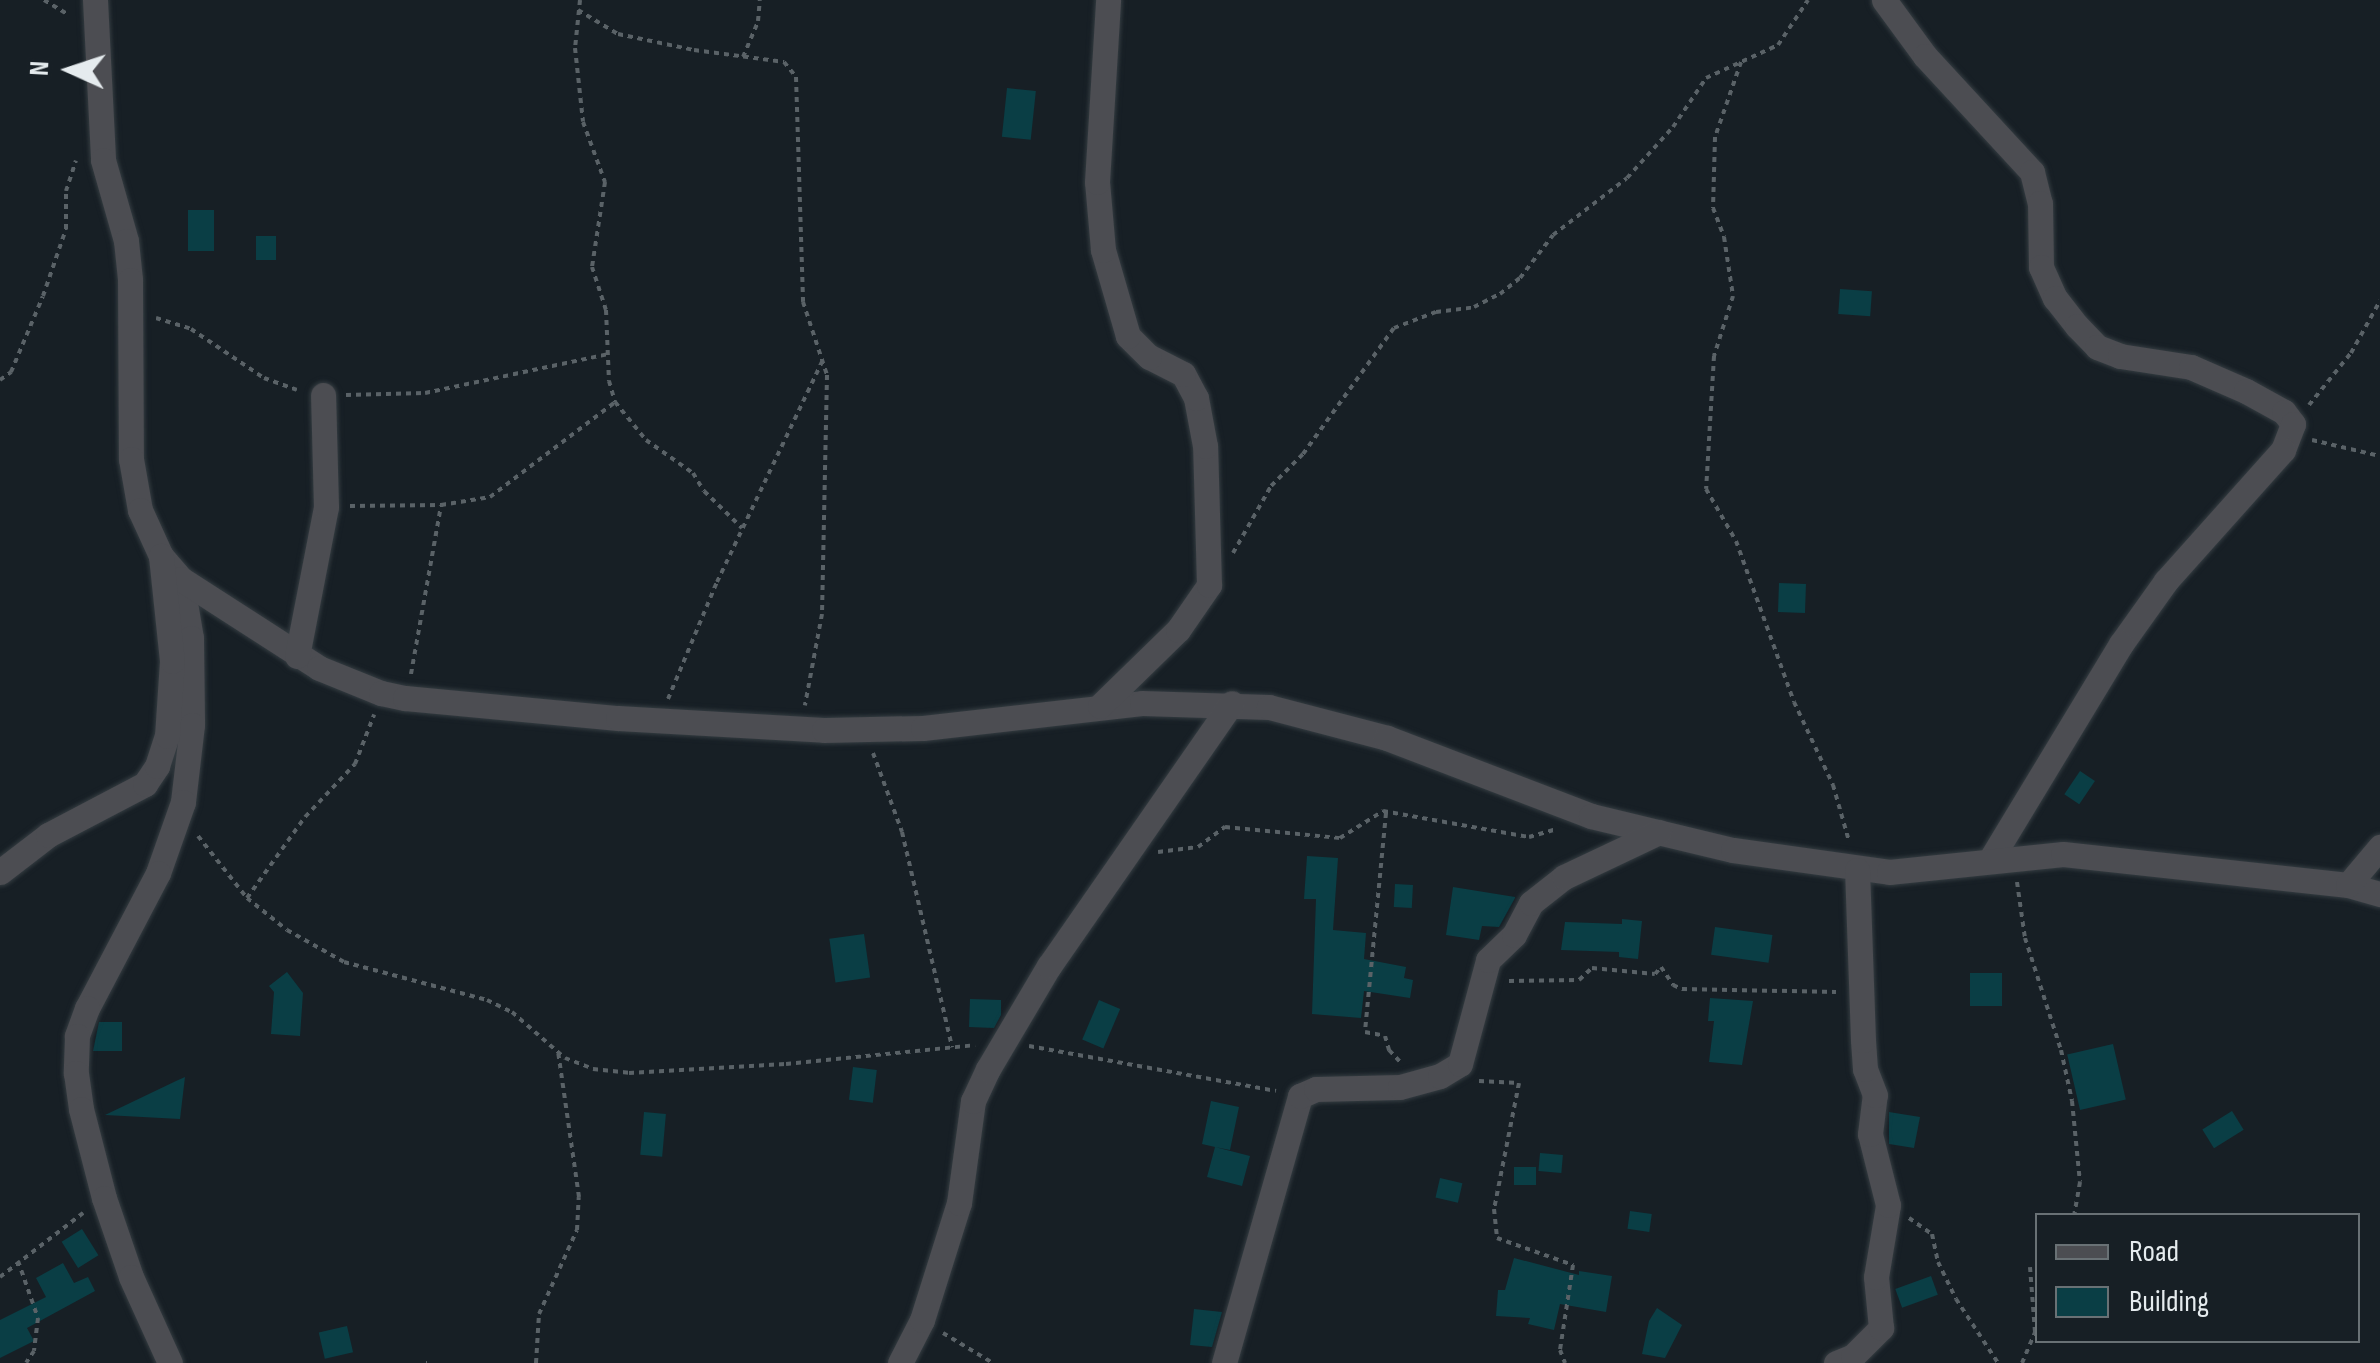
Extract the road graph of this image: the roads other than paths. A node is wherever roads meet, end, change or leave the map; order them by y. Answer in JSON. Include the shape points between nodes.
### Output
{"nodes":[{"id":1,"x":95,"y":0,"type":"edge"},
{"id":2,"x":1108,"y":0,"type":"edge"},
{"id":3,"x":1884,"y":0,"type":"edge"},
{"id":4,"x":324,"y":395,"type":"road end"},
{"id":5,"x":160,"y":556,"type":"junction"},
{"id":6,"x":181,"y":579,"type":"junction"},
{"id":7,"x":297,"y":656,"type":"junction"},
{"id":8,"x":1232,"y":703,"type":"junction"},
{"id":9,"x":1100,"y":706,"type":"junction"},
{"id":10,"x":1658,"y":832,"type":"junction"},
{"id":11,"x":2380,"y":846,"type":"edge"},
{"id":12,"x":2002,"y":858,"type":"junction"},
{"id":13,"x":1857,"y":870,"type":"junction"},
{"id":14,"x":0,"y":872,"type":"edge"},
{"id":15,"x":2348,"y":885,"type":"junction"},
{"id":16,"x":2380,"y":894,"type":"edge"},
{"id":17,"x":170,"y":1363,"type":"edge"},
{"id":18,"x":900,"y":1363,"type":"edge"},
{"id":19,"x":1224,"y":1363,"type":"edge"},
{"id":20,"x":1836,"y":1363,"type":"edge"}],
"edges":[{"from":1,"to":5,"type":"street","via":[[103,160],[126,241],[132,312],[131,458],[140,510]]},
{"from":2,"to":9,"type":"street","via":[[1097,182],[1103,250],[1128,336],[1149,357],[1183,374],[1196,398],[1205,446],[1208,585],[1178,630]]},
{"from":3,"to":12,"type":"street","via":[[1924,56],[2032,172],[2040,202],[2041,267],[2077,326],[2098,347],[2120,356],[2191,367],[2246,391],[2284,412],[2292,430],[2121,644]]},
{"from":4,"to":7,"type":"street","via":[[326,507]]},
{"from":5,"to":6,"type":"street"},
{"from":5,"to":14,"type":"street","via":[[172,661],[167,736],[157,766],[146,784],[48,835]]},
{"from":6,"to":7,"type":"street"},
{"from":6,"to":17,"type":"street","via":[[192,680],[182,802],[158,873],[77,1036],[80,1109],[104,1198]]},
{"from":7,"to":9,"type":"street","via":[[393,696],[658,721],[924,728]]},
{"from":8,"to":9,"type":"street"},
{"from":8,"to":10,"type":"street","via":[[1330,720],[1562,806]]},
{"from":8,"to":18,"type":"street","via":[[1049,966],[973,1100],[959,1203],[922,1320]]},
{"from":10,"to":13,"type":"street"},
{"from":10,"to":19,"type":"street","via":[[1564,877],[1531,903],[1514,936],[1488,960],[1460,1064],[1407,1084],[1316,1089],[1300,1096]]},
{"from":11,"to":15,"type":"street"},
{"from":12,"to":13,"type":"street"},
{"from":12,"to":15,"type":"street","via":[[2063,854]]},
{"from":13,"to":20,"type":"street","via":[[1865,1070],[1875,1095],[1870,1134],[1888,1206],[1876,1277],[1881,1328]]},
{"from":15,"to":16,"type":"street"}]}
